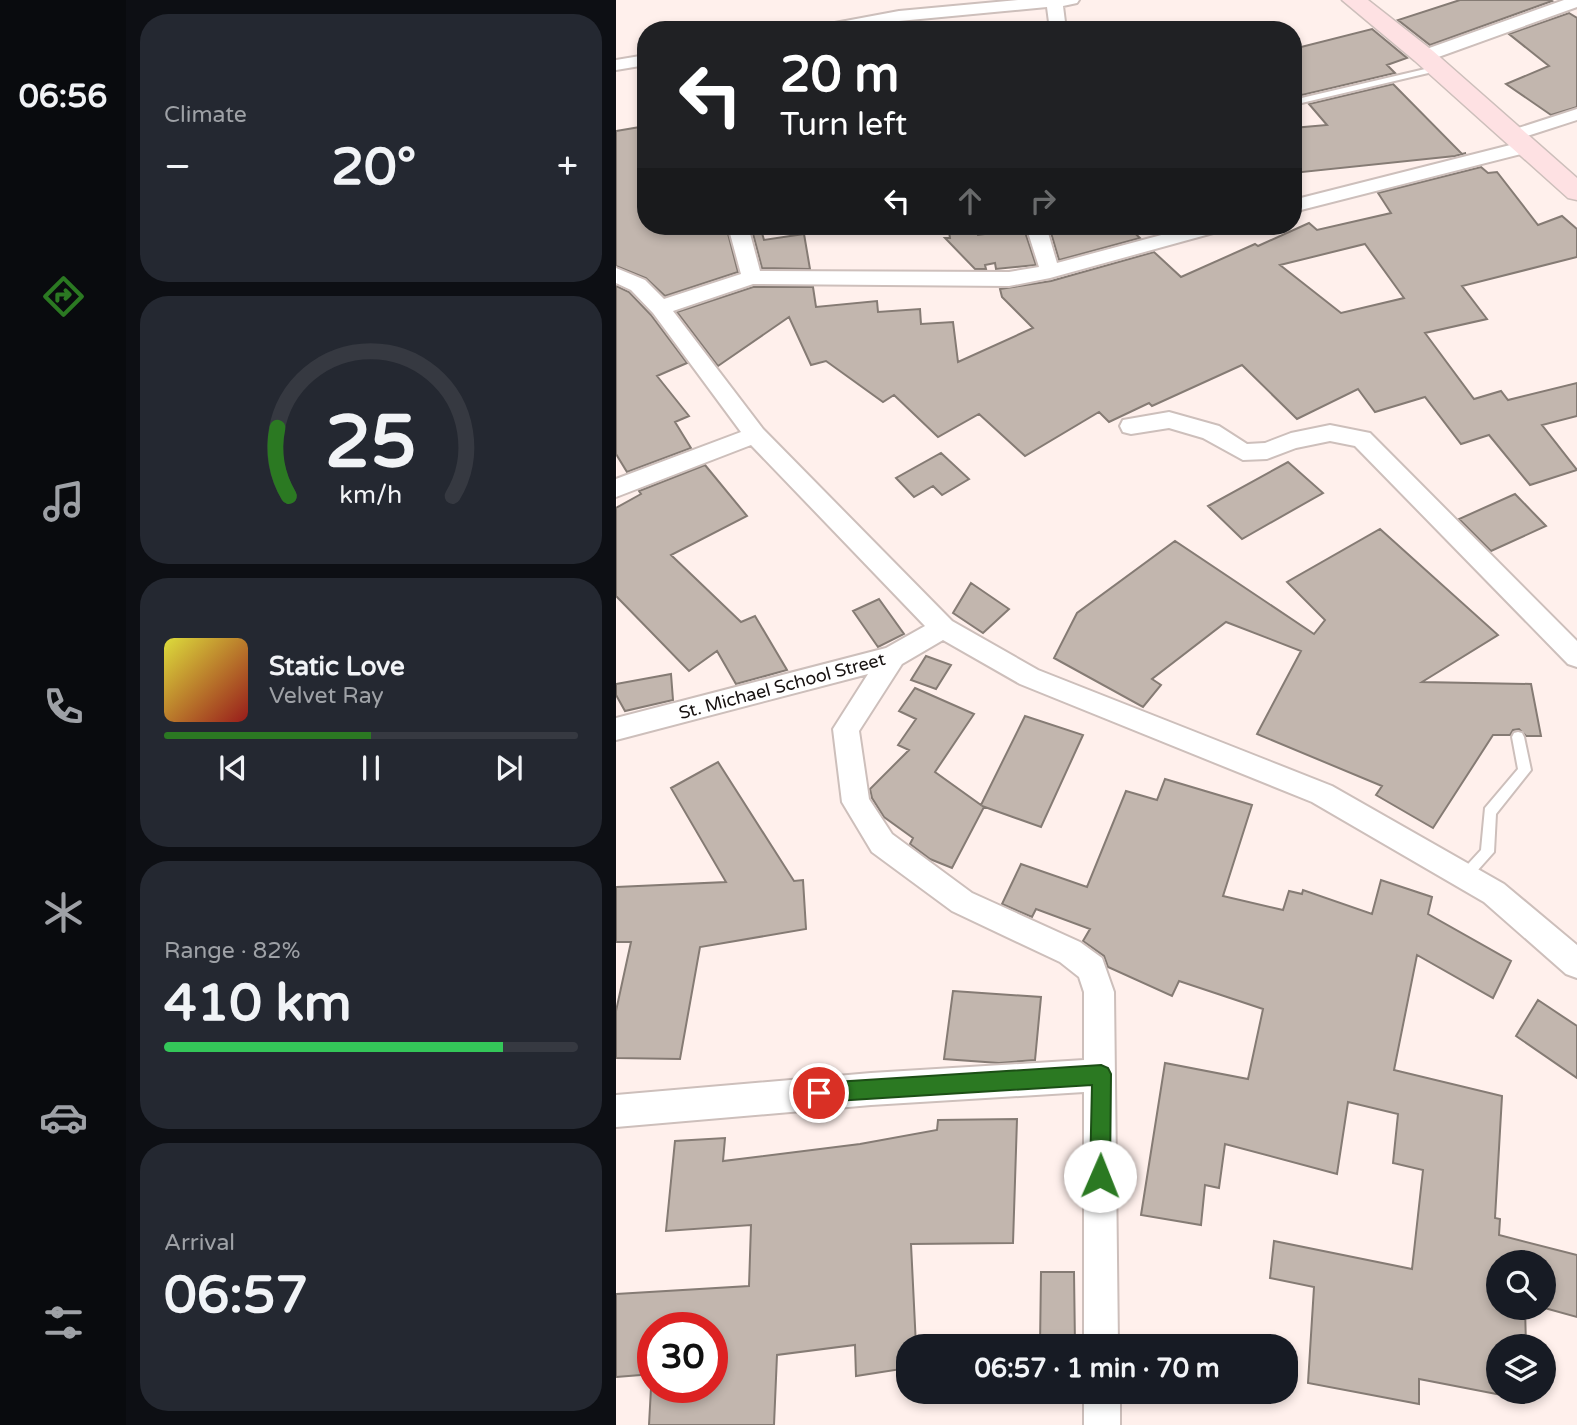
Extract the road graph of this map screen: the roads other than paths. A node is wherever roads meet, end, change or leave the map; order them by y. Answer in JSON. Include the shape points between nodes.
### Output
{"nodes":[{"id":1,"x":1354,"y":0,"type":"edge"},
{"id":2,"x":1062,"y":1,"type":"edge"},
{"id":3,"x":1577,"y":1,"type":"edge"},
{"id":4,"x":895,"y":8,"type":"edge"},
{"id":5,"x":853,"y":21,"type":"edge"},
{"id":6,"x":1060,"y":21,"type":"edge"},
{"id":7,"x":637,"y":62,"type":"edge"},
{"id":8,"x":1431,"y":62,"type":"junction"},
{"id":9,"x":616,"y":65,"type":"edge"},
{"id":10,"x":1302,"y":100,"type":"edge"},
{"id":11,"x":1577,"y":114,"type":"edge"},
{"id":12,"x":1519,"y":142,"type":"junction"},
{"id":13,"x":1577,"y":192,"type":"edge"},
{"id":14,"x":1302,"y":203,"type":"edge"},
{"id":15,"x":740,"y":235,"type":"edge"},
{"id":16,"x":1039,"y":235,"type":"edge"},
{"id":17,"x":1184,"y":235,"type":"edge"},
{"id":18,"x":1050,"y":271,"type":"junction"},
{"id":19,"x":616,"y":275,"type":"edge"},
{"id":20,"x":752,"y":277,"type":"junction"},
{"id":21,"x":660,"y":308,"type":"junction"},
{"id":22,"x":1131,"y":426,"type":"dead end"},
{"id":23,"x":755,"y":435,"type":"junction"},
{"id":24,"x":616,"y":488,"type":"edge"},
{"id":25,"x":943,"y":628,"type":"junction"},
{"id":26,"x":893,"y":657,"type":"junction"},
{"id":27,"x":1577,"y":657,"type":"edge"},
{"id":28,"x":616,"y":729,"type":"edge"},
{"id":29,"x":1518,"y":737,"type":"dead end"},
{"id":30,"x":1464,"y":876,"type":"junction"},
{"id":31,"x":1577,"y":964,"type":"edge"},
{"id":32,"x":1101,"y":1074,"type":"junction"},
{"id":33,"x":616,"y":1111,"type":"edge"},
{"id":34,"x":1101,"y":1334,"type":"edge"},
{"id":35,"x":1102,"y":1404,"type":"edge"},
{"id":36,"x":1102,"y":1425,"type":"edge"}],
"edges":[{"from":1,"to":8,"type":"street"},
{"from":2,"to":4,"type":"street"},
{"from":2,"to":6,"type":"street"},
{"from":3,"to":8,"type":"street"},
{"from":4,"to":5,"type":"street"},
{"from":7,"to":9,"type":"street"},
{"from":8,"to":10,"type":"lane"},
{"from":8,"to":12,"type":"street"},
{"from":11,"to":12,"type":"street"},
{"from":12,"to":13,"type":"street"},
{"from":12,"to":14,"type":"street"},
{"from":15,"to":20,"type":"street"},
{"from":16,"to":18,"type":"street"},
{"from":17,"to":18,"type":"street"},
{"from":18,"to":20,"type":"street","via":[[1009,279]]},
{"from":19,"to":21,"type":"street","via":[[638,285]]},
{"from":20,"to":21,"type":"street"},
{"from":21,"to":23,"type":"street"},
{"from":22,"to":27,"type":"street","via":[[1169,420],[1211,432],[1242,452],[1267,451],[1330,433],[1362,439]]},
{"from":23,"to":24,"type":"street"},
{"from":23,"to":25,"type":"street"},
{"from":25,"to":26,"type":"street","name":"St. Michael School Street"},
{"from":25,"to":30,"type":"street","via":[[1029,677],[1322,794]]},
{"from":26,"to":28,"type":"street","name":"St. Michael School Street"},
{"from":26,"to":32,"type":"street","via":[[846,729],[856,802],[882,843],[961,902],[1070,952],[1091,968],[1099,992]]},
{"from":29,"to":30,"type":"lane","via":[[1525,770],[1490,812],[1487,852]]},
{"from":30,"to":31,"type":"street","via":[[1494,893]]},
{"from":32,"to":33,"type":"street","via":[[871,1088]]},
{"from":32,"to":34,"type":"street"},
{"from":35,"to":36,"type":"street"}]}
